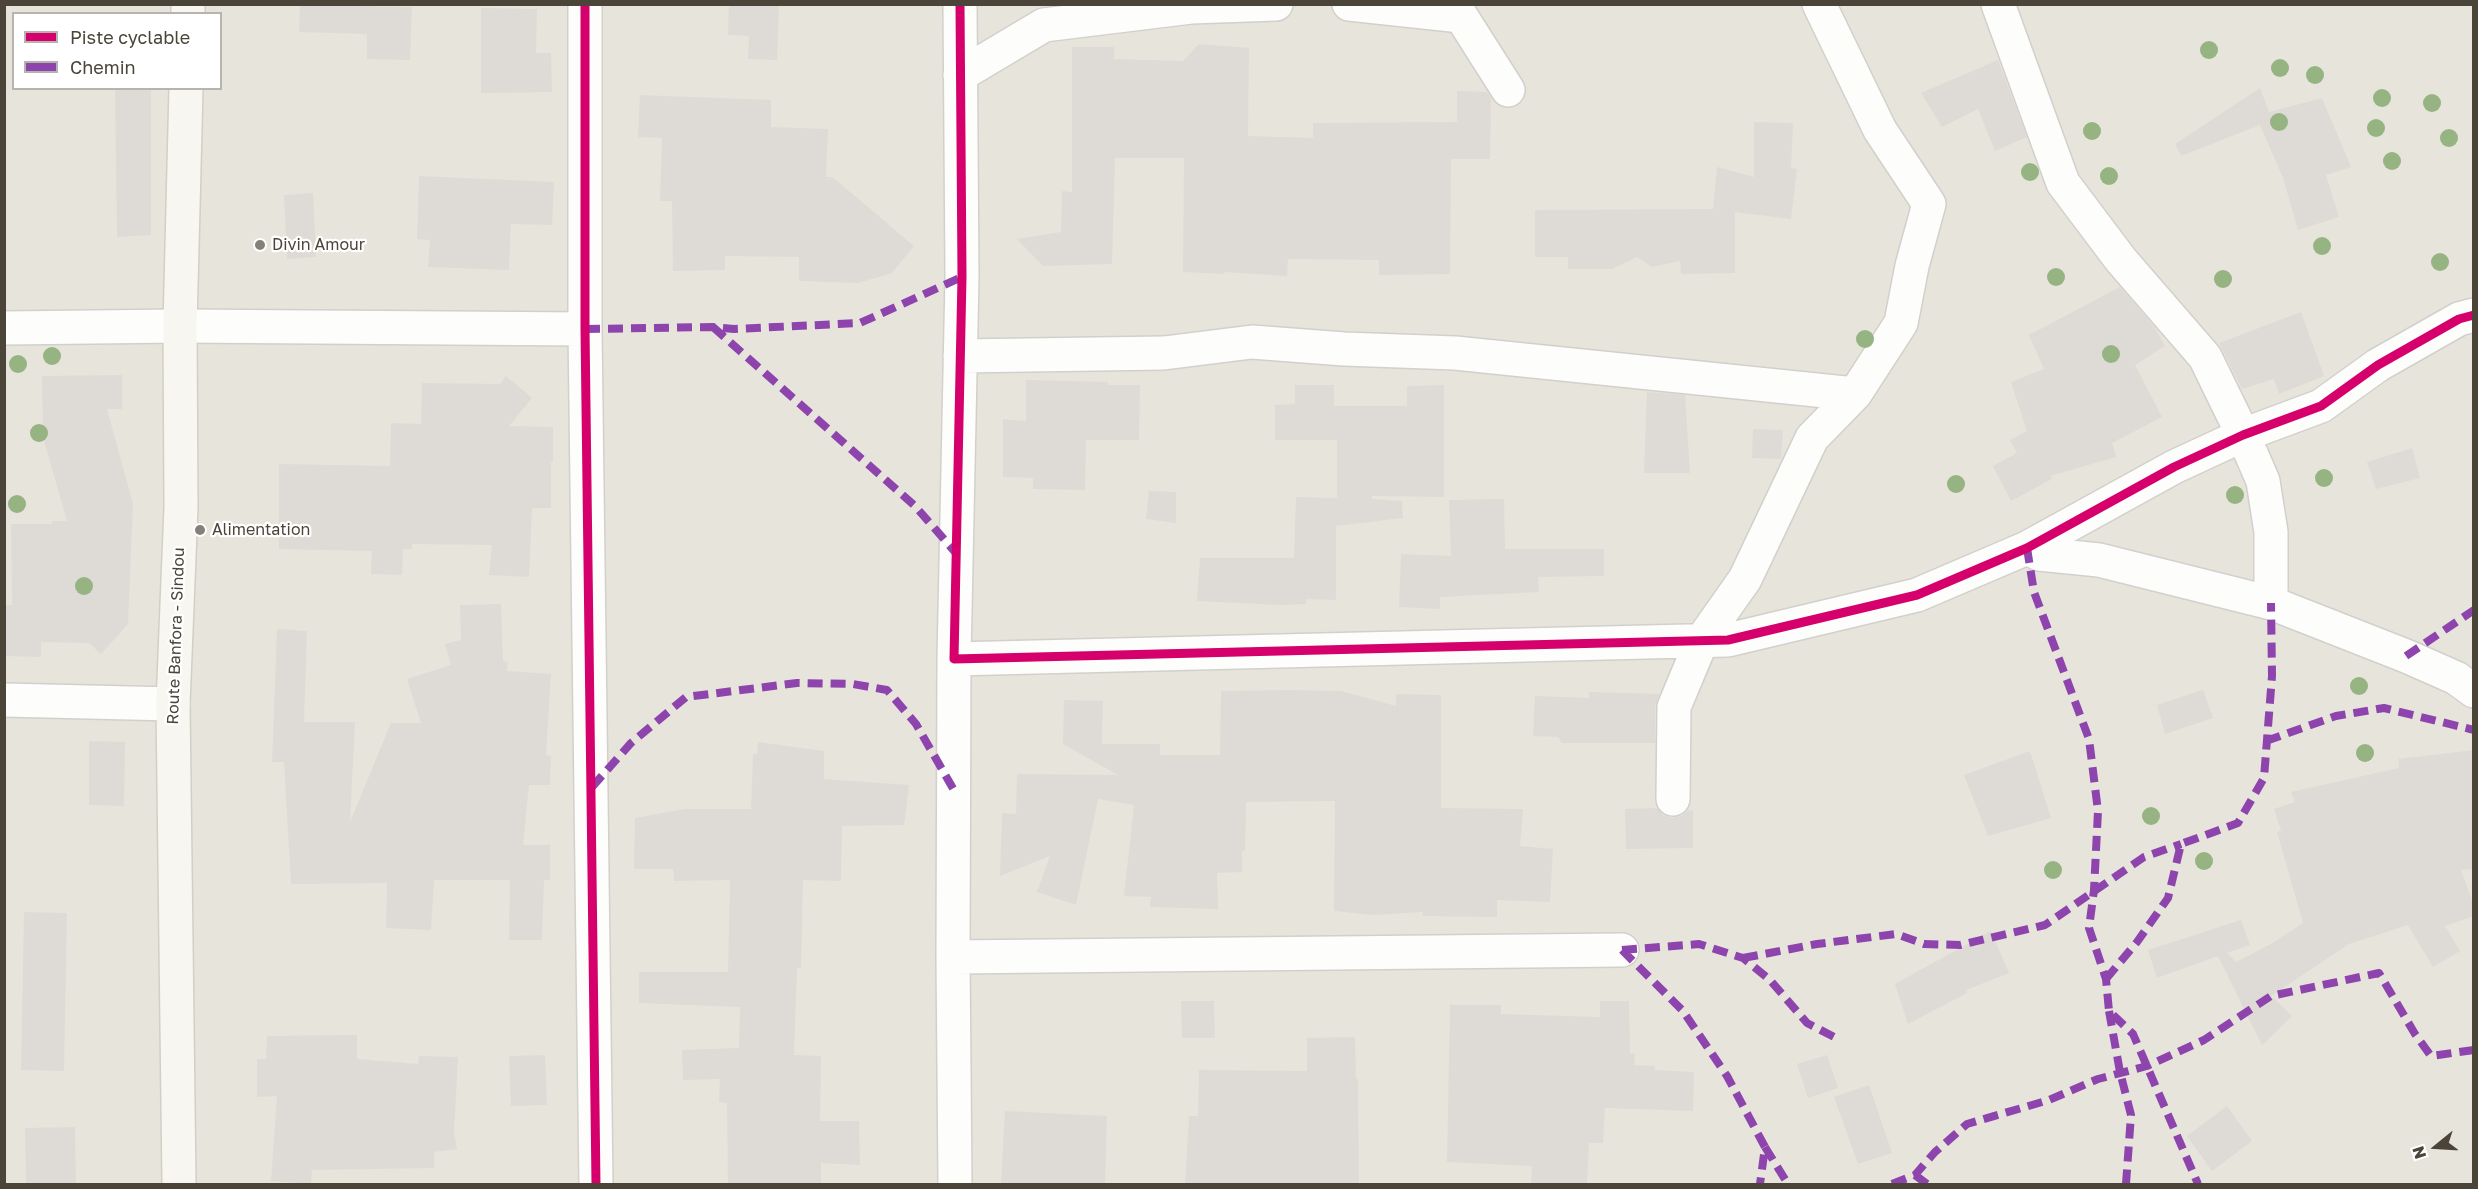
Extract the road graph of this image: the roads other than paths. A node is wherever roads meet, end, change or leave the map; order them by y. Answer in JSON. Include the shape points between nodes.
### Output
{"nodes":[{"id":1,"x":585,"y":4,"type":"edge"},
{"id":2,"x":960,"y":4,"type":"edge"},
{"id":3,"x":1276,"y":4,"type":"edge"},
{"id":4,"x":1349,"y":4,"type":"edge"},
{"id":5,"x":1820,"y":4,"type":"edge"},
{"id":6,"x":1998,"y":4,"type":"edge"},
{"id":7,"x":960,"y":75,"type":"junction"},
{"id":8,"x":186,"y":90,"type":"edge"},
{"id":9,"x":1508,"y":90,"type":"dead end"},
{"id":10,"x":2474,"y":315,"type":"edge"},
{"id":11,"x":180,"y":326,"type":"junction"},
{"id":12,"x":4,"y":328,"type":"edge"},
{"id":13,"x":585,"y":329,"type":"junction"},
{"id":14,"x":960,"y":356,"type":"junction"},
{"id":15,"x":1855,"y":394,"type":"junction"},
{"id":16,"x":2243,"y":435,"type":"junction"},
{"id":17,"x":2027,"y":548,"type":"junction"},
{"id":18,"x":2271,"y":603,"type":"junction"},
{"id":19,"x":1702,"y":640,"type":"junction"},
{"id":20,"x":954,"y":658,"type":"junction"},
{"id":21,"x":2474,"y":691,"type":"edge"},
{"id":22,"x":4,"y":700,"type":"edge"},
{"id":23,"x":172,"y":704,"type":"junction"},
{"id":24,"x":1673,"y":799,"type":"dead end"},
{"id":25,"x":1622,"y":950,"type":"dead end"},
{"id":26,"x":953,"y":957,"type":"junction"},
{"id":27,"x":179,"y":1185,"type":"edge"},
{"id":28,"x":596,"y":1185,"type":"edge"},
{"id":29,"x":955,"y":1185,"type":"edge"}],
"edges":[{"from":1,"to":13,"type":"street"},
{"from":2,"to":7,"type":"street"},
{"from":3,"to":7,"type":"street","via":[[1191,7],[1044,25]]},
{"from":4,"to":9,"type":"street","via":[[1461,16]]},
{"from":5,"to":15,"type":"street","via":[[1880,130],[1929,204],[1901,323]]},
{"from":6,"to":16,"type":"street","via":[[2063,183],[2121,260],[2205,357]]},
{"from":7,"to":14,"type":"street"},
{"from":8,"to":11,"type":"main road","name":"Route Banfora - Sindou"},
{"from":10,"to":16,"type":"street","via":[[2458,319],[2378,365],[2320,406]]},
{"from":11,"to":12,"type":"street"},
{"from":11,"to":13,"type":"street"},
{"from":11,"to":23,"type":"main road","name":"Route Banfora - Sindou","via":[[181,507]]},
{"from":13,"to":28,"type":"street"},
{"from":14,"to":15,"type":"street","via":[[1164,353],[1252,342],[1455,353]]},
{"from":14,"to":20,"type":"street"},
{"from":15,"to":19,"type":"street","via":[[1812,438],[1745,579]]},
{"from":16,"to":17,"type":"street","via":[[2174,467]]},
{"from":16,"to":18,"type":"street","via":[[2263,481],[2271,532]]},
{"from":17,"to":18,"type":"street","via":[[2039,554],[2099,560]]},
{"from":17,"to":19,"type":"street","via":[[1917,595],[1728,640]]},
{"from":18,"to":21,"type":"street","via":[[2406,656],[2456,678]]},
{"from":19,"to":20,"type":"street"},
{"from":19,"to":24,"type":"street","via":[[1674,706]]},
{"from":20,"to":26,"type":"street"},
{"from":22,"to":23,"type":"street"},
{"from":23,"to":27,"type":"main road","name":"Route Banfora - Sindou"},
{"from":25,"to":26,"type":"street"},
{"from":26,"to":29,"type":"street"}]}
